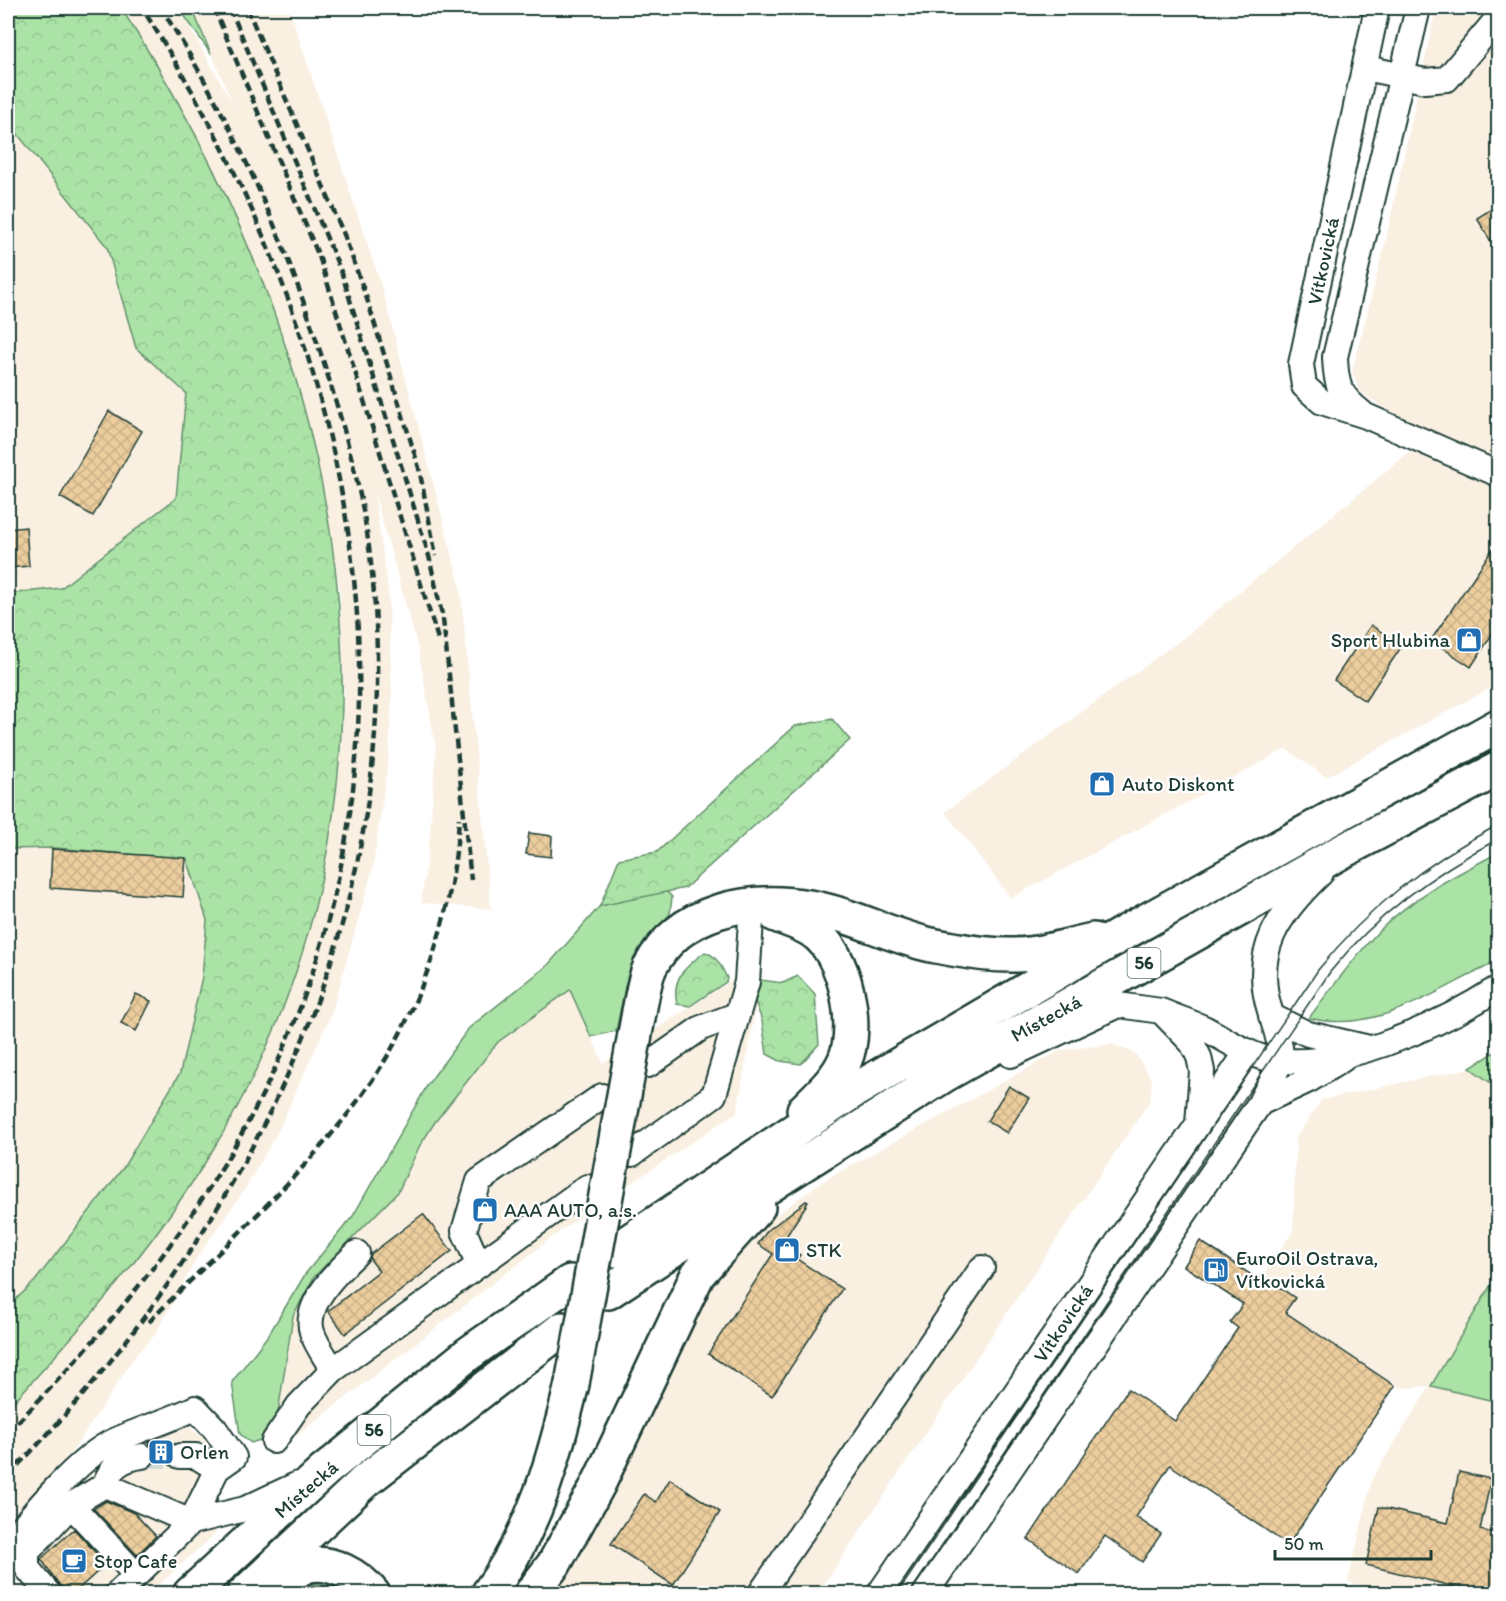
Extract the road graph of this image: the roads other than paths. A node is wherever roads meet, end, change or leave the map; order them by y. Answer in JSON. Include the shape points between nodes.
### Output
{"nodes":[{"id":1,"x":1377,"y":8,"type":"edge"},
{"id":2,"x":1418,"y":8,"type":"edge"},
{"id":3,"x":1498,"y":18,"type":"edge"},
{"id":4,"x":1366,"y":68,"type":"junction"},
{"id":5,"x":1403,"y":76,"type":"junction"},
{"id":6,"x":1366,"y":416,"type":"junction"},
{"id":7,"x":1498,"y":474,"type":"edge"},
{"id":8,"x":1498,"y":726,"type":"edge"},
{"id":9,"x":1498,"y":769,"type":"edge"},
{"id":10,"x":1341,"y":852,"type":"junction"},
{"id":11,"x":752,"y":905,"type":"junction"},
{"id":12,"x":1124,"y":933,"type":"junction"},
{"id":13,"x":1498,"y":988,"type":"edge"},
{"id":14,"x":1161,"y":1011,"type":"junction"},
{"id":15,"x":736,"y":1015,"type":"junction"},
{"id":16,"x":1271,"y":1016,"type":"junction"},
{"id":17,"x":1376,"y":1049,"type":"junction"},
{"id":18,"x":1247,"y":1052,"type":"junction"},
{"id":19,"x":1353,"y":1053,"type":"junction"},
{"id":20,"x":1280,"y":1060,"type":"junction"},
{"id":21,"x":648,"y":1065,"type":"dead end"},
{"id":22,"x":946,"y":1074,"type":"junction"},
{"id":23,"x":602,"y":1096,"type":"dead end"},
{"id":24,"x":1260,"y":1103,"type":"junction"},
{"id":25,"x":1198,"y":1127,"type":"junction"},
{"id":26,"x":760,"y":1153,"type":"junction"},
{"id":27,"x":632,"y":1154,"type":"dead end"},
{"id":28,"x":786,"y":1175,"type":"junction"},
{"id":29,"x":587,"y":1187,"type":"dead end"},
{"id":30,"x":615,"y":1250,"type":"dead end"},
{"id":31,"x":357,"y":1253,"type":"dead end"},
{"id":32,"x":479,"y":1265,"type":"junction"},
{"id":33,"x":982,"y":1268,"type":"dead end"},
{"id":34,"x":570,"y":1282,"type":"dead end"},
{"id":35,"x":608,"y":1292,"type":"dead end"},
{"id":36,"x":562,"y":1329,"type":"dead end"},
{"id":37,"x":333,"y":1370,"type":"junction"},
{"id":38,"x":274,"y":1441,"type":"dead end"},
{"id":39,"x":142,"y":1456,"type":"tunnel mouth"},
{"id":40,"x":180,"y":1456,"type":"tunnel mouth"},
{"id":41,"x":217,"y":1469,"type":"junction"},
{"id":42,"x":324,"y":1471,"type":"junction"},
{"id":43,"x":105,"y":1485,"type":"junction"},
{"id":44,"x":71,"y":1505,"type":"junction"},
{"id":45,"x":191,"y":1522,"type":"junction"},
{"id":46,"x":8,"y":1548,"type":"edge"},
{"id":47,"x":136,"y":1575,"type":"junction"},
{"id":48,"x":884,"y":1587,"type":"edge"},
{"id":49,"x":50,"y":1593,"type":"edge"},
{"id":50,"x":117,"y":1593,"type":"edge"},
{"id":51,"x":190,"y":1593,"type":"edge"},
{"id":52,"x":244,"y":1593,"type":"edge"},
{"id":53,"x":266,"y":1593,"type":"edge"},
{"id":54,"x":373,"y":1593,"type":"edge"},
{"id":55,"x":488,"y":1593,"type":"edge"},
{"id":56,"x":531,"y":1593,"type":"edge"},
{"id":57,"x":760,"y":1593,"type":"edge"},
{"id":58,"x":909,"y":1593,"type":"edge"},
{"id":59,"x":925,"y":1593,"type":"edge"}],
"edges":[{"from":1,"to":4,"type":"street","name":"Vítkovická"},
{"from":2,"to":5,"type":"street","name":"Vítkovická"},
{"from":3,"to":5,"type":"street","via":[[1446,79],[1425,81]]},
{"from":4,"to":5,"type":"street"},
{"from":4,"to":6,"type":"street","name":"Vítkovická","via":[[1301,364],[1304,387],[1322,402]]},
{"from":5,"to":6,"type":"street","name":"Vítkovická","via":[[1335,357],[1343,397]]},
{"from":6,"to":7,"type":"street","name":"Vítkovická"},
{"from":8,"to":12,"type":"highway","name":"Místecká","number":"56"},
{"from":9,"to":10,"type":"highway","name":"Místecká","number":"56"},
{"from":10,"to":16,"type":"street","via":[[1292,901],[1265,948],[1264,992]]},
{"from":10,"to":22,"type":"highway","name":"Místecká","number":"56"},
{"from":11,"to":12,"type":"highway","via":[[809,907],[930,944],[986,953],[1033,954]]},
{"from":11,"to":15,"type":"street","via":[[747,982]]},
{"from":11,"to":26,"type":"highway","via":[[813,931],[830,947],[851,1013],[845,1060],[828,1086]]},
{"from":11,"to":55,"type":"highway","bridge":true,"via":[[710,914],[673,938],[649,970],[572,1384],[552,1466],[521,1542]]},
{"from":12,"to":26,"type":"highway","name":"Místecká","number":"56","via":[[852,1092]]},
{"from":13,"to":17,"type":"street","via":[[1477,1002]]},
{"from":14,"to":18,"type":"street"},
{"from":14,"to":22,"type":"street","via":[[1118,1005],[984,1068]]},
{"from":14,"to":25,"type":"street","via":[[1192,1043],[1199,1057],[1202,1071]]},
{"from":15,"to":21,"type":"street","via":[[701,1028]]},
{"from":15,"to":27,"type":"street","via":[[714,1095]]},
{"from":16,"to":17,"type":"street","via":[[1308,1034]]},
{"from":16,"to":20,"type":"street"},
{"from":17,"to":19,"type":"street"},
{"from":18,"to":20,"type":"street"},
{"from":18,"to":25,"type":"street","name":"Vítkovická"},
{"from":19,"to":20,"type":"street","via":[[1323,1059]]},
{"from":19,"to":24,"type":"street"},
{"from":20,"to":24,"type":"street","name":"Vítkovická"},
{"from":22,"to":28,"type":"highway","name":"Místecká","number":"56"},
{"from":23,"to":32,"type":"street","via":[[479,1181],[464,1232]]},
{"from":24,"to":59,"type":"street","name":"Vítkovická"},
{"from":25,"to":48,"type":"street","name":"Vítkovická"},
{"from":26,"to":30,"type":"highway","name":"Místecká","number":"56"},
{"from":28,"to":35,"type":"highway","name":"Místecká","number":"56"},
{"from":28,"to":56,"type":"highway","via":[[698,1274],[598,1485],[554,1564]]},
{"from":29,"to":32,"type":"street"},
{"from":31,"to":37,"type":"street","via":[[328,1280],[314,1306],[311,1331]]},
{"from":32,"to":37,"type":"street"},
{"from":33,"to":57,"type":"street"},
{"from":34,"to":42,"type":"highway","name":"Místecká","number":"56","via":[[468,1354]]},
{"from":36,"to":52,"type":"highway","name":"Místecká","number":"56","via":[[365,1481]]},
{"from":37,"to":38,"type":"street","via":[[299,1405]]},
{"from":39,"to":43,"type":"street","via":[[119,1463],[108,1472]]},
{"from":40,"to":41,"type":"street","via":[[196,1456]]},
{"from":41,"to":45,"type":"street"},
{"from":41,"to":46,"type":"street","via":[[234,1457],[195,1408],[162,1425],[112,1441],[92,1454],[20,1527]]},
{"from":42,"to":45,"type":"street","via":[[244,1509]]},
{"from":42,"to":51,"type":"highway","name":"Místecká","number":"56"},
{"from":43,"to":44,"type":"street"},
{"from":43,"to":45,"type":"street"},
{"from":44,"to":47,"type":"street"},
{"from":44,"to":49,"type":"street","via":[[27,1552],[27,1568]]},
{"from":45,"to":47,"type":"street"},
{"from":47,"to":50,"type":"street"},
{"from":48,"to":58,"type":"street"},
{"from":53,"to":54,"type":"highway","via":[[306,1566],[336,1566]]}]}
